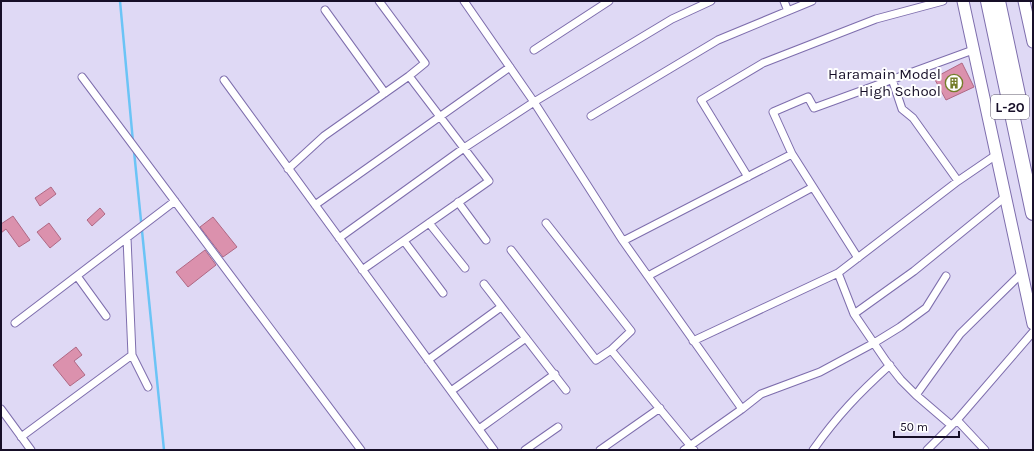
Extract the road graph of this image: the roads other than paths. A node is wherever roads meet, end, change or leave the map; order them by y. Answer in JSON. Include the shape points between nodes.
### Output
{"nodes":[{"id":1,"x":379,"y":1,"type":"edge"},
{"id":2,"x":464,"y":1,"type":"edge"},
{"id":3,"x":609,"y":1,"type":"edge"},
{"id":4,"x":711,"y":1,"type":"edge"},
{"id":5,"x":784,"y":1,"type":"edge"},
{"id":6,"x":812,"y":1,"type":"edge"},
{"id":7,"x":943,"y":1,"type":"edge"},
{"id":8,"x":963,"y":1,"type":"edge"},
{"id":9,"x":988,"y":1,"type":"edge"},
{"id":10,"x":998,"y":1,"type":"edge"},
{"id":11,"x":1028,"y":8,"type":"edge"},
{"id":12,"x":326,"y":10,"type":"dead end"},
{"id":13,"x":788,"y":10,"type":"junction"},
{"id":14,"x":1033,"y":42,"type":"edge"},
{"id":15,"x":534,"y":50,"type":"dead end"},
{"id":16,"x":973,"y":50,"type":"junction"},
{"id":17,"x":510,"y":67,"type":"junction"},
{"id":18,"x":409,"y":76,"type":"junction"},
{"id":19,"x":82,"y":77,"type":"dead end"},
{"id":20,"x":892,"y":79,"type":"junction"},
{"id":21,"x":224,"y":80,"type":"dead end"},
{"id":22,"x":385,"y":93,"type":"junction"},
{"id":23,"x":534,"y":102,"type":"junction"},
{"id":24,"x":439,"y":116,"type":"junction"},
{"id":25,"x":591,"y":116,"type":"dead end"},
{"id":26,"x":464,"y":148,"type":"junction"},
{"id":27,"x":792,"y":154,"type":"junction"},
{"id":28,"x":996,"y":155,"type":"junction"},
{"id":29,"x":1033,"y":167,"type":"edge"},
{"id":30,"x":288,"y":169,"type":"junction"},
{"id":31,"x":748,"y":177,"type":"junction"},
{"id":32,"x":958,"y":181,"type":"junction"},
{"id":33,"x":813,"y":187,"type":"junction"},
{"id":34,"x":1005,"y":197,"type":"junction"},
{"id":35,"x":174,"y":201,"type":"junction"},
{"id":36,"x":458,"y":202,"type":"junction"},
{"id":37,"x":315,"y":205,"type":"junction"},
{"id":38,"x":1033,"y":213,"type":"edge"},
{"id":39,"x":429,"y":223,"type":"junction"},
{"id":40,"x":546,"y":223,"type":"dead end"},
{"id":41,"x":127,"y":238,"type":"junction"},
{"id":42,"x":339,"y":238,"type":"junction"},
{"id":43,"x":486,"y":240,"type":"dead end"},
{"id":44,"x":404,"y":241,"type":"junction"},
{"id":45,"x":624,"y":241,"type":"junction"},
{"id":46,"x":511,"y":250,"type":"dead end"},
{"id":47,"x":858,"y":258,"type":"junction"},
{"id":48,"x":465,"y":268,"type":"dead end"},
{"id":49,"x":362,"y":270,"type":"junction"},
{"id":50,"x":838,"y":273,"type":"junction"},
{"id":51,"x":1022,"y":273,"type":"junction"},
{"id":52,"x":77,"y":276,"type":"junction"},
{"id":53,"x":648,"y":276,"type":"junction"},
{"id":54,"x":946,"y":276,"type":"dead end"},
{"id":55,"x":484,"y":284,"type":"dead end"},
{"id":56,"x":443,"y":293,"type":"dead end"},
{"id":57,"x":501,"y":307,"type":"junction"},
{"id":58,"x":854,"y":314,"type":"junction"},
{"id":59,"x":106,"y":316,"type":"dead end"},
{"id":60,"x":15,"y":322,"type":"dead end"},
{"id":61,"x":1033,"y":324,"type":"edge"},
{"id":62,"x":1033,"y":332,"type":"edge"},
{"id":63,"x":526,"y":338,"type":"junction"},
{"id":64,"x":694,"y":341,"type":"junction"},
{"id":65,"x":874,"y":343,"type":"junction"},
{"id":66,"x":611,"y":350,"type":"junction"},
{"id":67,"x":132,"y":355,"type":"junction"},
{"id":68,"x":428,"y":360,"type":"junction"},
{"id":69,"x":890,"y":365,"type":"junction"},
{"id":70,"x":555,"y":374,"type":"junction"},
{"id":71,"x":148,"y":387,"type":"dead end"},
{"id":72,"x":566,"y":390,"type":"dead end"},
{"id":73,"x":451,"y":391,"type":"junction"},
{"id":74,"x":916,"y":395,"type":"junction"},
{"id":75,"x":660,"y":408,"type":"junction"},
{"id":76,"x":1,"y":409,"type":"edge"},
{"id":77,"x":742,"y":409,"type":"junction"},
{"id":78,"x":957,"y":420,"type":"junction"},
{"id":79,"x":951,"y":425,"type":"junction"},
{"id":80,"x":558,"y":428,"type":"dead end"},
{"id":81,"x":479,"y":429,"type":"junction"},
{"id":82,"x":21,"y":437,"type":"junction"},
{"id":83,"x":692,"y":448,"type":"edge"},
{"id":84,"x":31,"y":450,"type":"edge"},
{"id":85,"x":361,"y":450,"type":"edge"},
{"id":86,"x":494,"y":450,"type":"edge"},
{"id":87,"x":525,"y":450,"type":"edge"},
{"id":88,"x":600,"y":450,"type":"edge"},
{"id":89,"x":684,"y":450,"type":"edge"},
{"id":90,"x":813,"y":450,"type":"edge"},
{"id":91,"x":927,"y":450,"type":"edge"},
{"id":92,"x":985,"y":450,"type":"edge"}],
"edges":[{"from":1,"to":18,"type":"street","via":[[425,63]]},
{"from":2,"to":17,"type":"street"},
{"from":3,"to":15,"type":"street"},
{"from":4,"to":23,"type":"street","via":[[672,18]]},
{"from":5,"to":13,"type":"street"},
{"from":6,"to":13,"type":"street"},
{"from":7,"to":31,"type":"street","via":[[876,19],[763,63],[701,100]]},
{"from":8,"to":16,"type":"main road"},
{"from":9,"to":38,"type":"highway","number":"L-20"},
{"from":10,"to":29,"type":"highway","number":"L-20"},
{"from":11,"to":14,"type":"main road"},
{"from":12,"to":22,"type":"street"},
{"from":13,"to":25,"type":"street","via":[[718,40]]},
{"from":16,"to":20,"type":"street"},
{"from":16,"to":28,"type":"main road"},
{"from":17,"to":23,"type":"street"},
{"from":17,"to":24,"type":"street"},
{"from":18,"to":22,"type":"street"},
{"from":18,"to":24,"type":"street"},
{"from":19,"to":35,"type":"street"},
{"from":20,"to":27,"type":"street","via":[[814,108],[808,98],[773,112]]},
{"from":20,"to":32,"type":"street","via":[[902,109],[913,118]]},
{"from":21,"to":30,"type":"street"},
{"from":22,"to":30,"type":"street","via":[[324,136]]},
{"from":23,"to":26,"type":"street"},
{"from":23,"to":45,"type":"street"},
{"from":24,"to":26,"type":"street"},
{"from":24,"to":37,"type":"street"},
{"from":26,"to":36,"type":"street","via":[[489,181]]},
{"from":26,"to":42,"type":"street"},
{"from":27,"to":31,"type":"street"},
{"from":27,"to":33,"type":"street"},
{"from":28,"to":32,"type":"street"},
{"from":28,"to":34,"type":"main road"},
{"from":30,"to":37,"type":"street"},
{"from":31,"to":45,"type":"street"},
{"from":32,"to":47,"type":"street"},
{"from":33,"to":47,"type":"street"},
{"from":33,"to":53,"type":"street"},
{"from":34,"to":51,"type":"main road"},
{"from":34,"to":58,"type":"street"},
{"from":35,"to":41,"type":"street"},
{"from":35,"to":85,"type":"street"},
{"from":36,"to":39,"type":"street"},
{"from":36,"to":43,"type":"street"},
{"from":37,"to":42,"type":"street"},
{"from":39,"to":44,"type":"street"},
{"from":39,"to":48,"type":"street"},
{"from":40,"to":66,"type":"street","via":[[632,331]]},
{"from":41,"to":52,"type":"street"},
{"from":41,"to":67,"type":"street"},
{"from":42,"to":49,"type":"street"},
{"from":44,"to":49,"type":"street"},
{"from":44,"to":56,"type":"street"},
{"from":45,"to":53,"type":"street"},
{"from":46,"to":66,"type":"street","via":[[596,360]]},
{"from":47,"to":50,"type":"street"},
{"from":49,"to":68,"type":"street"},
{"from":50,"to":58,"type":"street"},
{"from":50,"to":64,"type":"street"},
{"from":51,"to":61,"type":"main road"},
{"from":51,"to":74,"type":"street","via":[[960,334]]},
{"from":52,"to":59,"type":"street"},
{"from":52,"to":60,"type":"street"},
{"from":53,"to":64,"type":"street"},
{"from":54,"to":65,"type":"street","via":[[926,308]]},
{"from":55,"to":57,"type":"street"},
{"from":57,"to":63,"type":"street"},
{"from":57,"to":68,"type":"street"},
{"from":58,"to":65,"type":"street"},
{"from":62,"to":78,"type":"street"},
{"from":63,"to":70,"type":"street"},
{"from":63,"to":73,"type":"street"},
{"from":64,"to":77,"type":"street"},
{"from":65,"to":69,"type":"street"},
{"from":65,"to":77,"type":"street","via":[[820,372],[761,394]]},
{"from":66,"to":75,"type":"street"},
{"from":67,"to":71,"type":"street"},
{"from":67,"to":82,"type":"street"},
{"from":68,"to":73,"type":"street"},
{"from":69,"to":74,"type":"street"},
{"from":69,"to":90,"type":"street","via":[[835,419]]},
{"from":70,"to":72,"type":"street"},
{"from":70,"to":81,"type":"street"},
{"from":73,"to":81,"type":"street"},
{"from":74,"to":79,"type":"street"},
{"from":75,"to":83,"type":"street"},
{"from":75,"to":88,"type":"street"},
{"from":76,"to":82,"type":"street"},
{"from":77,"to":83,"type":"street"},
{"from":78,"to":79,"type":"street"},
{"from":78,"to":92,"type":"street"},
{"from":79,"to":91,"type":"street"},
{"from":80,"to":87,"type":"street"},
{"from":81,"to":86,"type":"street"},
{"from":82,"to":84,"type":"street"},
{"from":83,"to":89,"type":"street"}]}
